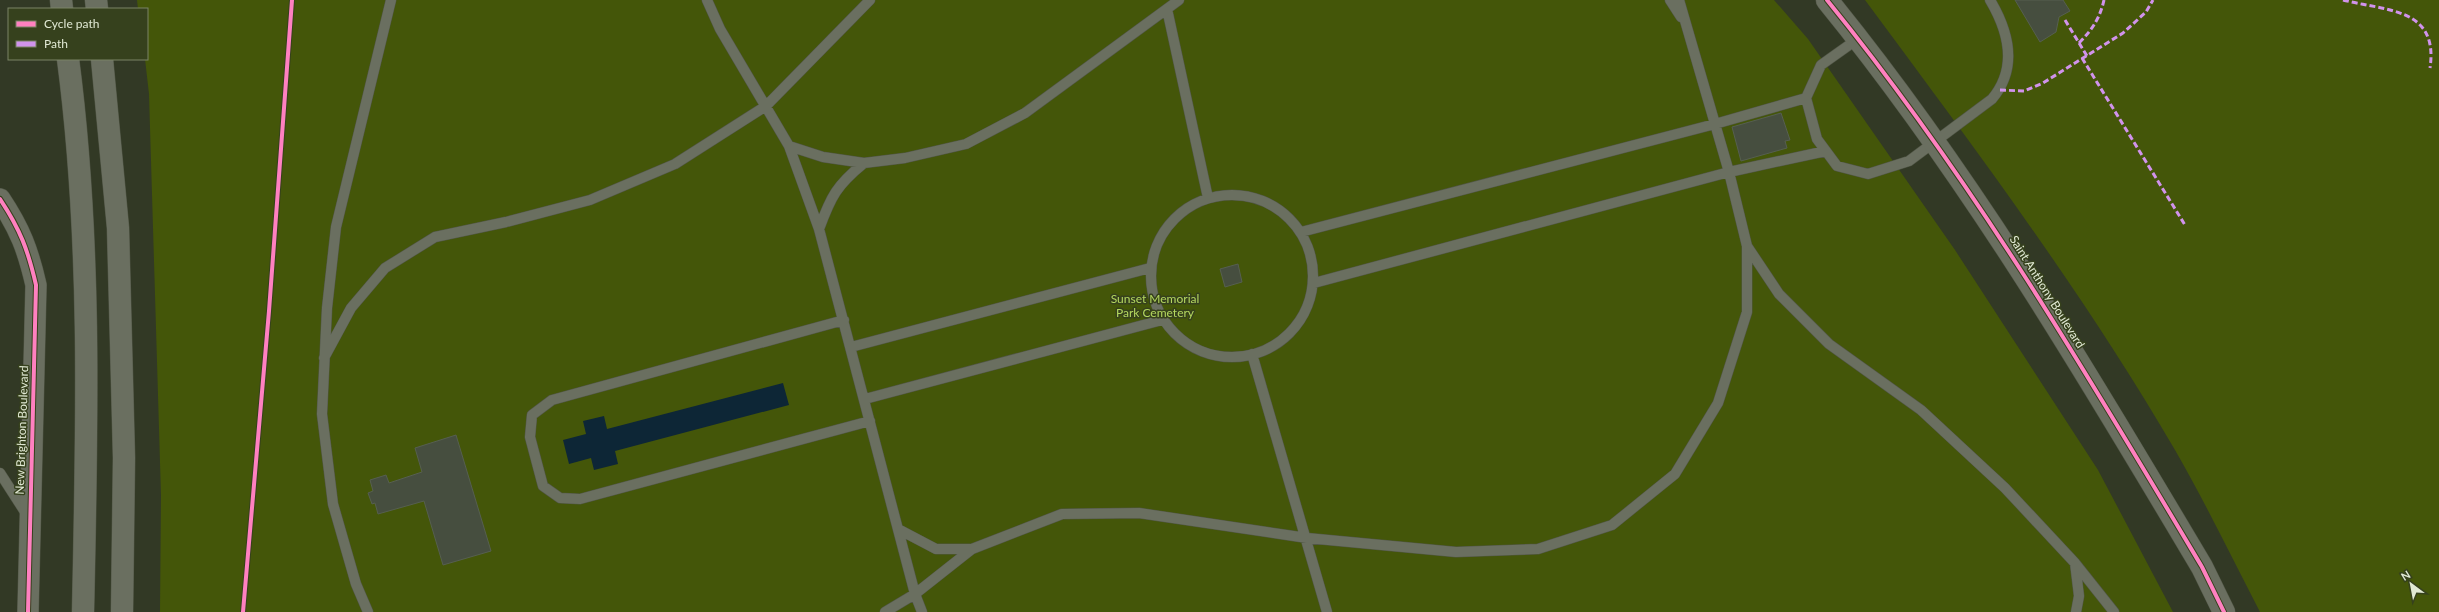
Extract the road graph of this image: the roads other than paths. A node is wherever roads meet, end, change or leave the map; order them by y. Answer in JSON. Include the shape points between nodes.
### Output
{"nodes":[{"id":1,"x":391,"y":0,"type":"edge"},
{"id":2,"x":707,"y":0,"type":"edge"},
{"id":3,"x":870,"y":0,"type":"edge"},
{"id":4,"x":1179,"y":0,"type":"edge"},
{"id":5,"x":1670,"y":0,"type":"edge"},
{"id":6,"x":1679,"y":0,"type":"edge"},
{"id":7,"x":1990,"y":0,"type":"edge"},
{"id":8,"x":1830,"y":1,"type":"edge"},
{"id":9,"x":1167,"y":9,"type":"junction"},
{"id":10,"x":1686,"y":23,"type":"junction"},
{"id":11,"x":1859,"y":38,"type":"junction"},
{"id":12,"x":68,"y":60,"type":"edge"},
{"id":13,"x":102,"y":60,"type":"edge"},
{"id":14,"x":1806,"y":98,"type":"junction"},
{"id":15,"x":766,"y":106,"type":"junction"},
{"id":16,"x":1715,"y":124,"type":"junction"},
{"id":17,"x":1936,"y":141,"type":"junction"},
{"id":18,"x":789,"y":146,"type":"junction"},
{"id":19,"x":1826,"y":151,"type":"junction"},
{"id":20,"x":864,"y":163,"type":"junction"},
{"id":21,"x":1729,"y":172,"type":"junction"},
{"id":22,"x":1208,"y":198,"type":"junction"},
{"id":23,"x":0,"y":199,"type":"edge"},
{"id":24,"x":819,"y":229,"type":"junction"},
{"id":25,"x":1301,"y":232,"type":"junction"},
{"id":26,"x":1747,"y":246,"type":"junction"},
{"id":27,"x":1150,"y":268,"type":"junction"},
{"id":28,"x":1314,"y":284,"type":"junction"},
{"id":29,"x":844,"y":320,"type":"junction"},
{"id":30,"x":1162,"y":320,"type":"junction"},
{"id":31,"x":851,"y":347,"type":"junction"},
{"id":32,"x":1252,"y":354,"type":"junction"},
{"id":33,"x":324,"y":358,"type":"junction"},
{"id":34,"x":865,"y":399,"type":"junction"},
{"id":35,"x":870,"y":421,"type":"junction"},
{"id":36,"x":0,"y":472,"type":"edge"},
{"id":37,"x":29,"y":518,"type":"junction"},
{"id":38,"x":898,"y":530,"type":"junction"},
{"id":39,"x":1307,"y":538,"type":"junction"},
{"id":40,"x":972,"y":549,"type":"junction"},
{"id":41,"x":2076,"y":563,"type":"junction"},
{"id":42,"x":915,"y":594,"type":"junction"},
{"id":43,"x":28,"y":612,"type":"edge"},
{"id":44,"x":84,"y":612,"type":"edge"},
{"id":45,"x":122,"y":612,"type":"edge"},
{"id":46,"x":368,"y":612,"type":"edge"},
{"id":47,"x":885,"y":612,"type":"edge"},
{"id":48,"x":922,"y":612,"type":"edge"},
{"id":49,"x":1327,"y":612,"type":"edge"},
{"id":50,"x":2076,"y":612,"type":"edge"},
{"id":51,"x":2114,"y":612,"type":"edge"},
{"id":52,"x":2224,"y":612,"type":"edge"}],
"edges":[{"from":1,"to":33,"type":"lane","via":[[336,227]]},
{"from":2,"to":15,"type":"lane","via":[[720,29]]},
{"from":3,"to":15,"type":"lane"},
{"from":4,"to":9,"type":"lane"},
{"from":5,"to":10,"type":"lane"},
{"from":6,"to":10,"type":"lane"},
{"from":7,"to":17,"type":"lane","via":[[2002,21],[2008,42],[2007,76],[1992,99]]},
{"from":8,"to":11,"type":"main road","name":"Saint Anthony Boulevard"},
{"from":9,"to":20,"type":"lane","via":[[1025,113],[966,144],[905,158]]},
{"from":9,"to":22,"type":"lane"},
{"from":10,"to":16,"type":"lane"},
{"from":11,"to":14,"type":"lane","via":[[1821,65]]},
{"from":11,"to":17,"type":"main road","name":"Saint Anthony Boulevard"},
{"from":12,"to":44,"type":"main road","via":[[77,124],[88,374]]},
{"from":13,"to":45,"type":"main road","via":[[118,228],[124,458]]},
{"from":14,"to":16,"type":"lane"},
{"from":14,"to":19,"type":"lane","via":[[1817,139]]},
{"from":15,"to":18,"type":"lane"},
{"from":15,"to":33,"type":"lane","via":[[675,164],[590,200],[435,237],[385,268],[351,308]]},
{"from":16,"to":21,"type":"lane"},
{"from":16,"to":25,"type":"lane"},
{"from":17,"to":19,"type":"lane","via":[[1908,161],[1868,174],[1838,166]]},
{"from":17,"to":52,"type":"main road","name":"Saint Anthony Boulevard","via":[[2026,274],[2202,567]]},
{"from":18,"to":20,"type":"lane","via":[[823,157]]},
{"from":18,"to":24,"type":"lane"},
{"from":19,"to":21,"type":"lane"},
{"from":20,"to":24,"type":"lane","via":[[846,178],[830,198]]},
{"from":21,"to":26,"type":"lane"},
{"from":21,"to":28,"type":"lane"},
{"from":22,"to":25,"type":"lane","via":[[1224,194],[1260,199],[1293,221]]},
{"from":22,"to":27,"type":"lane","via":[[1190,206],[1172,220],[1157,243]]},
{"from":23,"to":37,"type":"street","name":"New Brighton Boulevard","via":[[13,218],[28,250],[36,285]]},
{"from":24,"to":29,"type":"lane"},
{"from":25,"to":28,"type":"lane","via":[[1312,259]]},
{"from":26,"to":39,"type":"lane","via":[[1748,312],[1718,403],[1675,474],[1612,525],[1538,549],[1456,552]]},
{"from":26,"to":41,"type":"lane","via":[[1779,294],[1829,344],[1921,410],[2005,488]]},
{"from":27,"to":30,"type":"lane","via":[[1153,298]]},
{"from":27,"to":31,"type":"lane"},
{"from":28,"to":32,"type":"lane","via":[[1306,312],[1291,333],[1270,349]]},
{"from":29,"to":31,"type":"lane"},
{"from":29,"to":35,"type":"lane","via":[[552,400],[532,415],[530,437],[543,486],[560,498],[580,499]]},
{"from":30,"to":32,"type":"lane","via":[[1178,338],[1198,351],[1236,358]]},
{"from":30,"to":34,"type":"lane"},
{"from":31,"to":34,"type":"lane"},
{"from":32,"to":39,"type":"lane"},
{"from":33,"to":46,"type":"lane","via":[[322,414],[333,504],[356,584]]},
{"from":34,"to":35,"type":"lane"},
{"from":35,"to":38,"type":"lane"},
{"from":36,"to":37,"type":"lane"},
{"from":37,"to":43,"type":"street","name":"New Brighton Boulevard"},
{"from":38,"to":40,"type":"lane","via":[[936,549]]},
{"from":38,"to":42,"type":"lane"},
{"from":39,"to":40,"type":"lane","via":[[1139,513],[1062,514]]},
{"from":39,"to":49,"type":"lane"},
{"from":40,"to":42,"type":"lane"},
{"from":41,"to":50,"type":"lane"},
{"from":41,"to":51,"type":"lane"},
{"from":42,"to":47,"type":"lane"},
{"from":42,"to":48,"type":"lane"}]}
